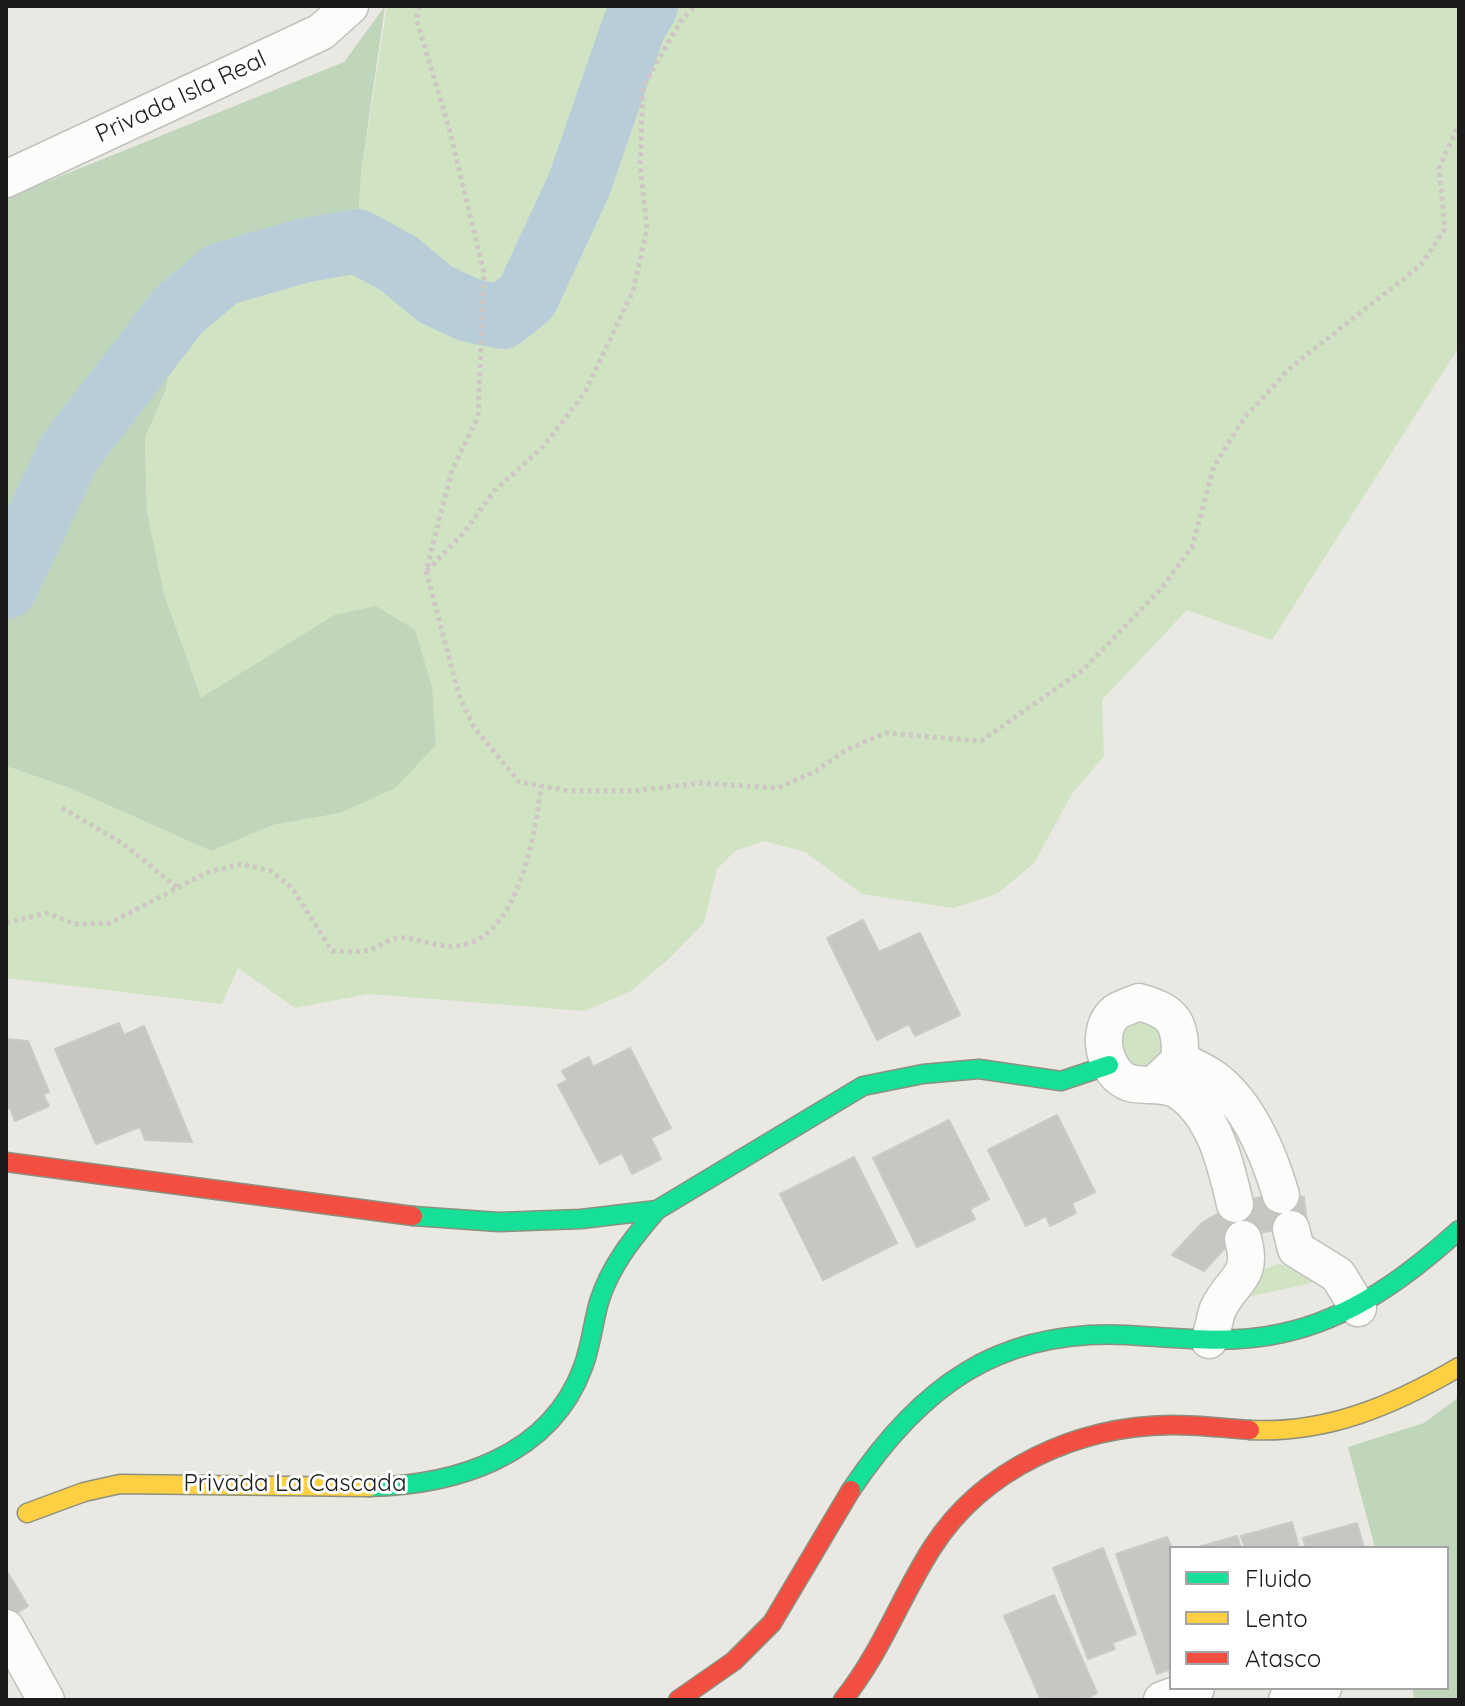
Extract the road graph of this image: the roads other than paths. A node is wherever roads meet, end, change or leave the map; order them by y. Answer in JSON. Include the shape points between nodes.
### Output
{"nodes":[{"id":1,"x":350,"y":6,"type":"edge"},
{"id":2,"x":6,"y":179,"type":"edge"},
{"id":3,"x":1180,"y":1060,"type":"junction"},
{"id":4,"x":1109,"y":1065,"type":"junction"},
{"id":5,"x":1154,"y":1085,"type":"junction"},
{"id":6,"x":6,"y":1162,"type":"edge"},
{"id":7,"x":1281,"y":1195,"type":"dead end"},
{"id":8,"x":1235,"y":1204,"type":"dead end"},
{"id":9,"x":657,"y":1210,"type":"junction"},
{"id":10,"x":1459,"y":1230,"type":"edge"},
{"id":11,"x":1358,"y":1308,"type":"junction"},
{"id":12,"x":1209,"y":1340,"type":"junction"},
{"id":13,"x":1459,"y":1367,"type":"edge"},
{"id":14,"x":27,"y":1513,"type":"dead end"},
{"id":15,"x":6,"y":1628,"type":"edge"},
{"id":16,"x":1190,"y":1690,"type":"edge"},
{"id":17,"x":46,"y":1700,"type":"edge"},
{"id":18,"x":678,"y":1700,"type":"edge"},
{"id":19,"x":843,"y":1700,"type":"edge"},
{"id":20,"x":1162,"y":1700,"type":"edge"}],
"edges":[{"from":1,"to":2,"type":"street","name":"Privada Isla Real","via":[[321,32]]},
{"from":3,"to":4,"type":"street","via":[[1181,1032],[1165,1009],[1139,1002],[1114,1013],[1102,1037]]},
{"from":3,"to":5,"type":"street"},
{"from":3,"to":7,"type":"street","via":[[1215,1079],[1248,1119]]},
{"from":4,"to":5,"type":"street","via":[[1128,1083]]},
{"from":4,"to":9,"type":"street","name":"Privada La Cascada","via":[[1061,1081],[979,1069],[863,1086]]},
{"from":5,"to":8,"type":"street","via":[[1178,1091],[1208,1124]]},
{"from":6,"to":9,"type":"street","name":"Privada La Cascada","via":[[402,1215],[499,1222]]},
{"from":9,"to":14,"type":"street","name":"Privada La Cascada","via":[[607,1280],[583,1369],[532,1438],[500,1461],[456,1480],[398,1488],[120,1484]]},
{"from":10,"to":11,"type":"street","via":[[1412,1274]]},
{"from":11,"to":12,"type":"street","via":[[1289,1333]]},
{"from":11,"to":12,"type":"street","via":[[1338,1275],[1293,1239],[1246,1249],[1242,1278],[1217,1311]]},
{"from":12,"to":18,"type":"street","via":[[1104,1331],[1048,1338],[995,1355],[947,1382],[904,1418],[870,1462],[765,1632],[713,1678]]},
{"from":13,"to":19,"type":"street","via":[[1411,1396],[1357,1417],[1301,1429],[1244,1432],[1170,1425],[1096,1435],[1026,1461],[966,1504],[921,1563],[889,1629]]},
{"from":15,"to":17,"type":"street"},
{"from":16,"to":20,"type":"street"}]}
